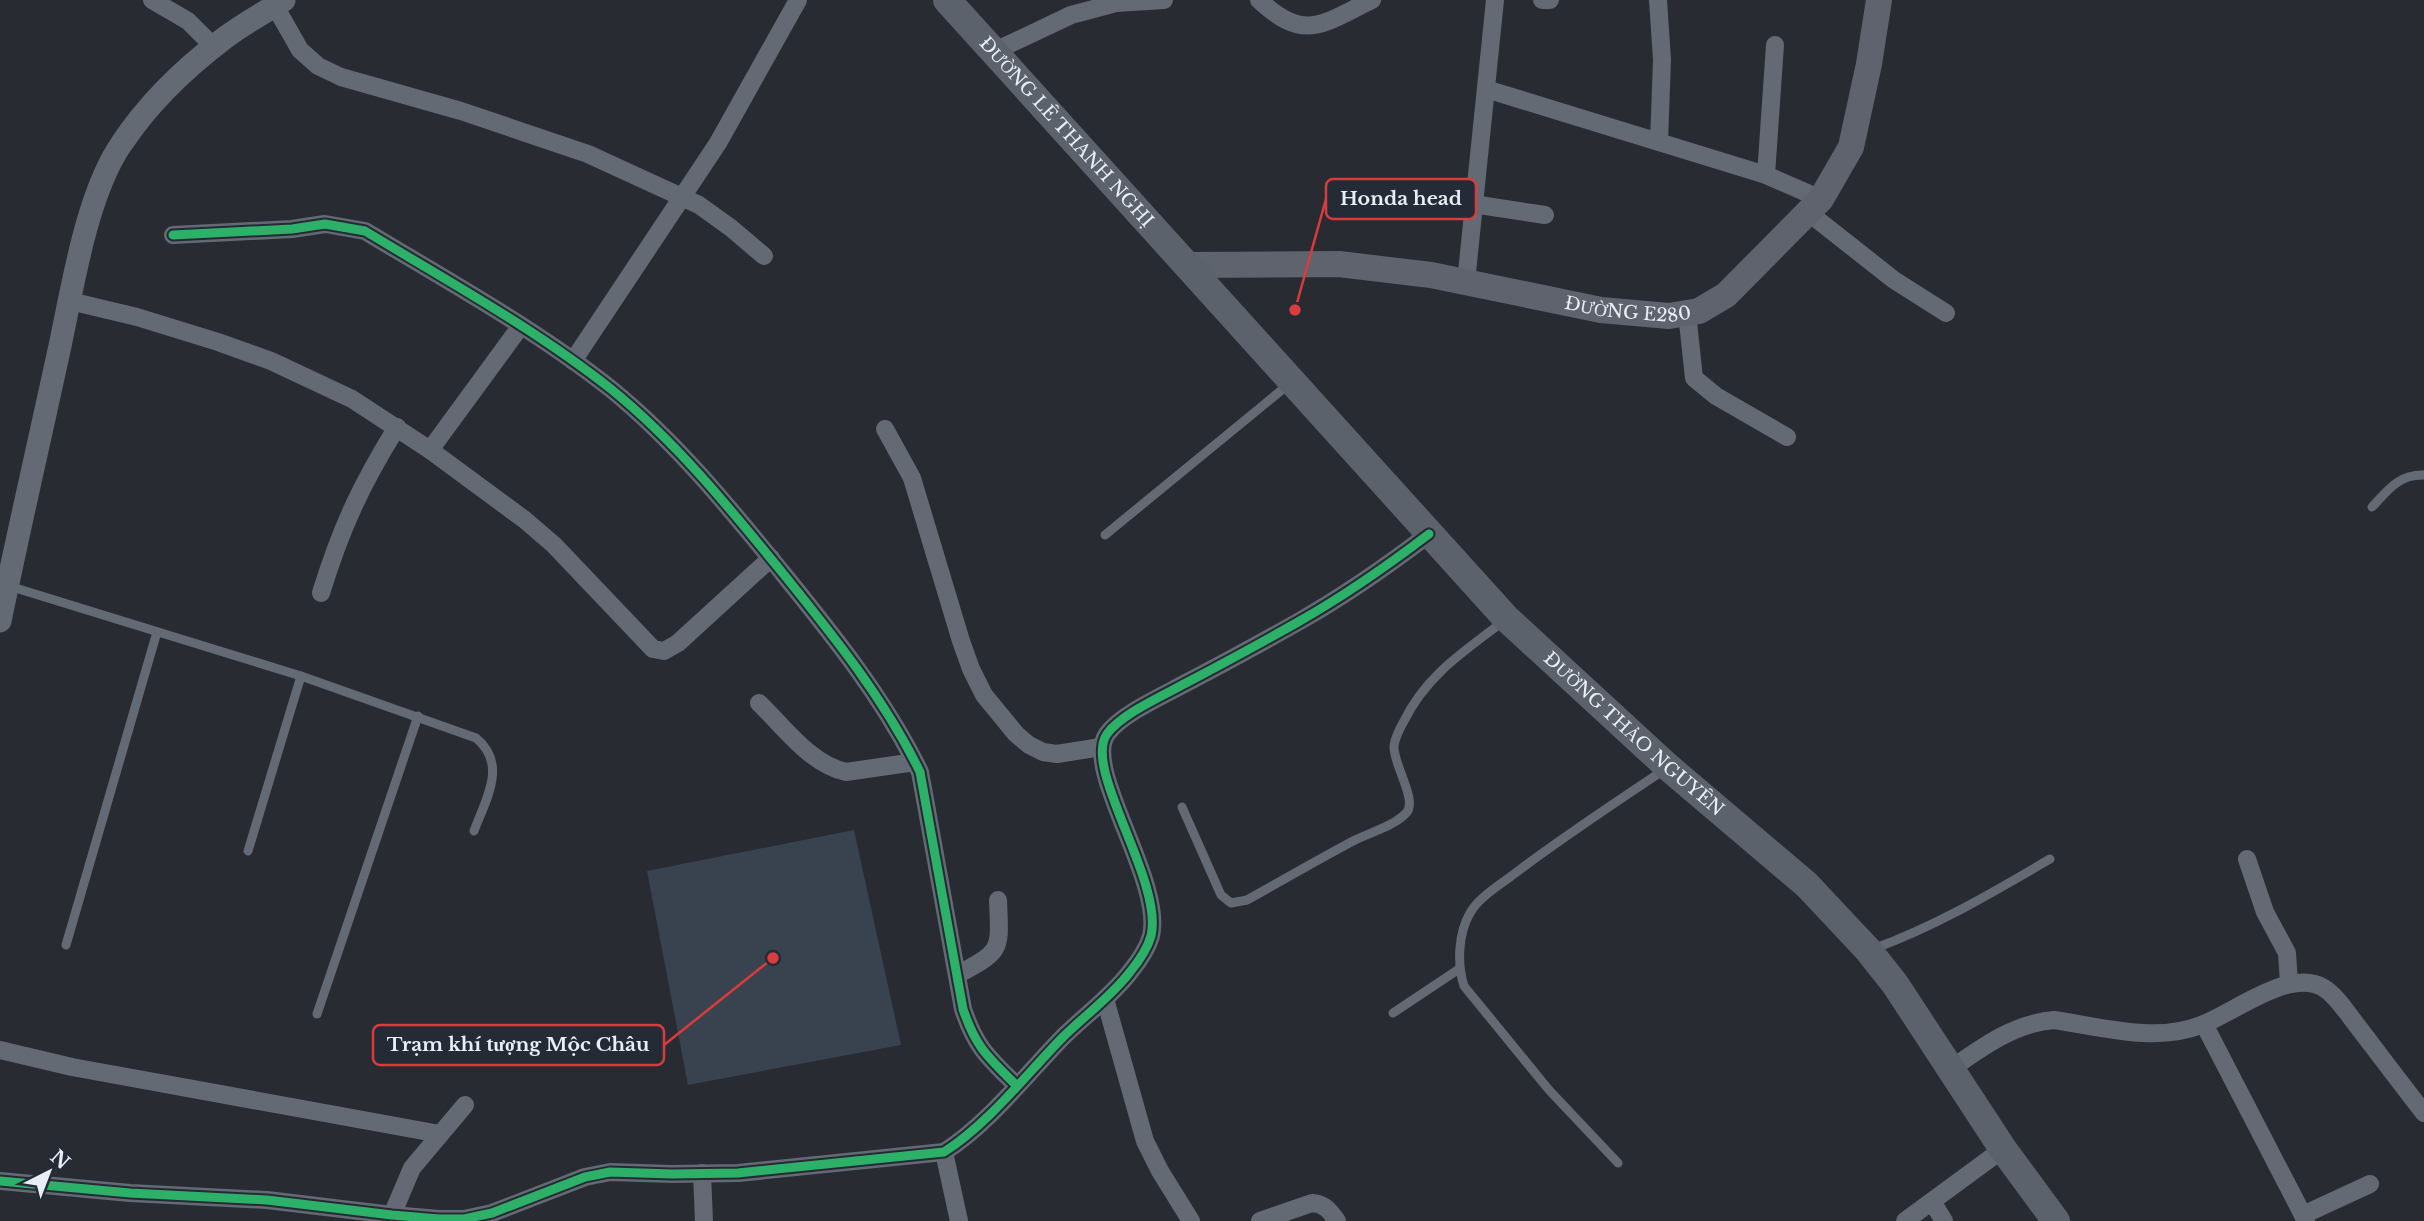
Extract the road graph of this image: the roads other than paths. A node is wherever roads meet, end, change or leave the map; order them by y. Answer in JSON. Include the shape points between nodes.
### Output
{"nodes":[{"id":1,"x":152,"y":0,"type":"edge"},
{"id":2,"x":798,"y":0,"type":"edge"},
{"id":3,"x":947,"y":0,"type":"edge"},
{"id":4,"x":1164,"y":0,"type":"edge"},
{"id":5,"x":1259,"y":0,"type":"edge"},
{"id":6,"x":1372,"y":0,"type":"edge"},
{"id":7,"x":1496,"y":0,"type":"edge"},
{"id":8,"x":1542,"y":0,"type":"edge"},
{"id":9,"x":1550,"y":0,"type":"edge"},
{"id":10,"x":1658,"y":0,"type":"edge"},
{"id":11,"x":1879,"y":0,"type":"edge"},
{"id":12,"x":279,"y":3,"type":"edge"},
{"id":13,"x":1775,"y":45,"type":"dead end"},
{"id":14,"x":214,"y":47,"type":"junction"},
{"id":15,"x":993,"y":52,"type":"junction"},
{"id":16,"x":1486,"y":89,"type":"junction"},
{"id":17,"x":1660,"y":142,"type":"junction"},
{"id":18,"x":1766,"y":176,"type":"junction"},
{"id":19,"x":682,"y":196,"type":"junction"},
{"id":20,"x":1473,"y":204,"type":"junction"},
{"id":21,"x":1815,"y":206,"type":"junction"},
{"id":22,"x":1545,"y":215,"type":"dead end"},
{"id":23,"x":173,"y":235,"type":"dead end"},
{"id":24,"x":764,"y":256,"type":"dead end"},
{"id":25,"x":1186,"y":265,"type":"junction"},
{"id":26,"x":1466,"y":282,"type":"junction"},
{"id":27,"x":70,"y":301,"type":"junction"},
{"id":28,"x":1687,"y":313,"type":"junction"},
{"id":29,"x":1946,"y":313,"type":"dead end"},
{"id":30,"x":520,"y":327,"type":"junction"},
{"id":31,"x":573,"y":361,"type":"junction"},
{"id":32,"x":1293,"y":381,"type":"junction"},
{"id":33,"x":397,"y":427,"type":"junction"},
{"id":34,"x":885,"y":429,"type":"dead end"},
{"id":35,"x":1787,"y":437,"type":"dead end"},
{"id":36,"x":430,"y":450,"type":"junction"},
{"id":37,"x":2424,"y":475,"type":"edge"},
{"id":38,"x":2372,"y":507,"type":"dead end"},
{"id":39,"x":1429,"y":534,"type":"junction"},
{"id":40,"x":1105,"y":535,"type":"dead end"},
{"id":41,"x":771,"y":558,"type":"junction"},
{"id":42,"x":8,"y":585,"type":"junction"},
{"id":43,"x":321,"y":593,"type":"dead end"},
{"id":44,"x":1506,"y":618,"type":"junction"},
{"id":45,"x":0,"y":621,"type":"edge"},
{"id":46,"x":157,"y":632,"type":"junction"},
{"id":47,"x":301,"y":676,"type":"junction"},
{"id":48,"x":759,"y":703,"type":"dead end"},
{"id":49,"x":418,"y":716,"type":"junction"},
{"id":50,"x":1101,"y":747,"type":"junction"},
{"id":51,"x":915,"y":762,"type":"junction"},
{"id":52,"x":1668,"y":767,"type":"junction"},
{"id":53,"x":1182,"y":807,"type":"dead end"},
{"id":54,"x":474,"y":831,"type":"dead end"},
{"id":55,"x":248,"y":851,"type":"dead end"},
{"id":56,"x":2050,"y":859,"type":"dead end"},
{"id":57,"x":2247,"y":859,"type":"dead end"},
{"id":58,"x":998,"y":900,"type":"dead end"},
{"id":59,"x":66,"y":945,"type":"dead end"},
{"id":60,"x":1868,"y":950,"type":"junction"},
{"id":61,"x":1459,"y":970,"type":"junction"},
{"id":62,"x":957,"y":975,"type":"junction"},
{"id":63,"x":2289,"y":982,"type":"junction"},
{"id":64,"x":1105,"y":999,"type":"junction"},
{"id":65,"x":1393,"y":1013,"type":"dead end"},
{"id":66,"x":317,"y":1014,"type":"dead end"},
{"id":67,"x":2204,"y":1024,"type":"junction"},
{"id":68,"x":0,"y":1050,"type":"edge"},
{"id":69,"x":1951,"y":1069,"type":"junction"},
{"id":70,"x":1016,"y":1085,"type":"junction"},
{"id":71,"x":465,"y":1105,"type":"dead end"},
{"id":72,"x":2424,"y":1113,"type":"edge"},
{"id":73,"x":440,"y":1134,"type":"junction"},
{"id":74,"x":2003,"y":1149,"type":"junction"},
{"id":75,"x":944,"y":1152,"type":"junction"},
{"id":76,"x":1618,"y":1163,"type":"dead end"},
{"id":77,"x":702,"y":1173,"type":"junction"},
{"id":78,"x":0,"y":1181,"type":"edge"},
{"id":79,"x":2370,"y":1184,"type":"dead end"},
{"id":80,"x":1933,"y":1203,"type":"junction"},
{"id":81,"x":391,"y":1215,"type":"junction"},
{"id":82,"x":492,"y":1217,"type":"edge"},
{"id":83,"x":2305,"y":1218,"type":"edge"},
{"id":84,"x":704,"y":1221,"type":"edge"},
{"id":85,"x":959,"y":1221,"type":"edge"},
{"id":86,"x":1191,"y":1221,"type":"edge"},
{"id":87,"x":1260,"y":1221,"type":"edge"},
{"id":88,"x":1337,"y":1221,"type":"edge"},
{"id":89,"x":1905,"y":1221,"type":"edge"},
{"id":90,"x":1944,"y":1221,"type":"edge"},
{"id":91,"x":2056,"y":1221,"type":"edge"}],
"edges":[{"from":1,"to":14,"type":"street","via":[[188,21]]},
{"from":2,"to":19,"type":"street","via":[[718,143]]},
{"from":3,"to":15,"type":"main road","name":"ĐƯỜNG LÊ THANH NGHỊ"},
{"from":4,"to":15,"type":"street","via":[[1116,3],[1071,15]]},
{"from":5,"to":6,"type":"street","via":[[1292,25],[1308,26]]},
{"from":7,"to":16,"type":"street"},
{"from":8,"to":9,"type":"street"},
{"from":10,"to":17,"type":"street"},
{"from":11,"to":21,"type":"main road","name":"ĐƯỜNG E280","via":[[1870,64],[1850,146]]},
{"from":12,"to":14,"type":"street"},
{"from":12,"to":19,"type":"street","via":[[300,50],[318,66],[341,77],[535,135]]},
{"from":13,"to":18,"type":"street"},
{"from":14,"to":27,"type":"street","via":[[173,83],[121,144],[103,176]]},
{"from":15,"to":25,"type":"main road","name":"ĐƯỜNG LÊ THANH NGHỊ"},
{"from":16,"to":17,"type":"street"},
{"from":16,"to":20,"type":"street"},
{"from":17,"to":18,"type":"street"},
{"from":18,"to":21,"type":"street"},
{"from":19,"to":24,"type":"street","via":[[721,220]]},
{"from":19,"to":31,"type":"street"},
{"from":20,"to":22,"type":"street"},
{"from":20,"to":26,"type":"street"},
{"from":21,"to":28,"type":"main road","name":"ĐƯỜNG E280","via":[[1726,295]]},
{"from":21,"to":29,"type":"street","via":[[1894,280]]},
{"from":23,"to":30,"type":"street","via":[[326,224],[365,232]]},
{"from":25,"to":26,"type":"main road","name":"ĐƯỜNG E280","via":[[1339,264]]},
{"from":25,"to":32,"type":"main road","name":"ĐƯỜNG THẢO NGUYÊN"},
{"from":26,"to":28,"type":"main road","name":"ĐƯỜNG E280","via":[[1601,310],[1669,316]]},
{"from":27,"to":33,"type":"street","via":[[180,329],[271,361],[352,399]]},
{"from":27,"to":42,"type":"street"},
{"from":28,"to":35,"type":"street","via":[[1695,379],[1700,386]]},
{"from":30,"to":31,"type":"street"},
{"from":30,"to":36,"type":"street"},
{"from":31,"to":41,"type":"street","via":[[689,461]]},
{"from":32,"to":39,"type":"main road","name":"ĐƯỜNG THẢO NGUYÊN"},
{"from":32,"to":40,"type":"lane"},
{"from":33,"to":36,"type":"street"},
{"from":33,"to":43,"type":"street","via":[[351,509]]},
{"from":34,"to":50,"type":"street","via":[[912,478],[961,641],[985,695],[1016,734],[1043,752]]},
{"from":36,"to":41,"type":"street","via":[[526,520],[653,649],[664,651],[678,643]]},
{"from":37,"to":38,"type":"lane","via":[[2401,479]]},
{"from":39,"to":44,"type":"main road","name":"ĐƯỜNG THẢO NGUYÊN"},
{"from":39,"to":50,"type":"street","via":[[1389,565],[1297,622],[1150,702],[1107,733]]},
{"from":41,"to":51,"type":"street","via":[[856,667]]},
{"from":42,"to":45,"type":"street"},
{"from":42,"to":46,"type":"lane"},
{"from":44,"to":52,"type":"main road","name":"ĐƯỜNG THẢO NGUYÊN"},
{"from":44,"to":53,"type":"lane","via":[[1438,672],[1410,707],[1394,745],[1411,803],[1397,820],[1247,900],[1231,903],[1221,895]]},
{"from":46,"to":47,"type":"lane"},
{"from":46,"to":59,"type":"lane"},
{"from":47,"to":49,"type":"lane"},
{"from":47,"to":55,"type":"lane"},
{"from":48,"to":51,"type":"street","via":[[812,755],[835,770]]},
{"from":49,"to":54,"type":"lane","via":[[476,738],[491,754],[491,783]]},
{"from":49,"to":66,"type":"lane"},
{"from":50,"to":64,"type":"street","via":[[1104,770],[1149,890],[1153,915],[1145,952]]},
{"from":51,"to":62,"type":"street"},
{"from":52,"to":60,"type":"main road","name":"ĐƯỜNG THẢO NGUYÊN","via":[[1807,885]]},
{"from":52,"to":61,"type":"lane","via":[[1563,837],[1487,896],[1470,913]]},
{"from":56,"to":60,"type":"lane","via":[[1949,917]]},
{"from":57,"to":63,"type":"street","via":[[2265,912],[2287,953]]},
{"from":58,"to":62,"type":"street","via":[[994,952]]},
{"from":60,"to":69,"type":"main road","name":"ĐƯỜNG THẢO NGUYÊN"},
{"from":61,"to":65,"type":"lane"},
{"from":61,"to":76,"type":"lane","via":[[1464,986],[1492,1023]]},
{"from":62,"to":70,"type":"street","via":[[971,1034]]},
{"from":63,"to":67,"type":"street"},
{"from":63,"to":72,"type":"street","via":[[2324,988]]},
{"from":64,"to":70,"type":"street"},
{"from":64,"to":86,"type":"street","via":[[1145,1141]]},
{"from":67,"to":69,"type":"street","via":[[2180,1033],[2158,1034],[2039,1021],[1997,1039]]},
{"from":67,"to":83,"type":"street"},
{"from":68,"to":73,"type":"street"},
{"from":69,"to":74,"type":"main road","name":"ĐƯỜNG THẢO NGUYÊN"},
{"from":70,"to":75,"type":"street","via":[[965,1139]]},
{"from":71,"to":73,"type":"street"},
{"from":73,"to":81,"type":"street","via":[[412,1168]]},
{"from":74,"to":80,"type":"street"},
{"from":74,"to":91,"type":"main road","name":"ĐƯỜNG THẢO NGUYÊN"},
{"from":75,"to":77,"type":"street"},
{"from":75,"to":85,"type":"street"},
{"from":77,"to":82,"type":"street","via":[[610,1172],[585,1177]]},
{"from":77,"to":84,"type":"street"},
{"from":78,"to":81,"type":"street","via":[[267,1200]]},
{"from":79,"to":83,"type":"street"},
{"from":80,"to":89,"type":"street"},
{"from":80,"to":90,"type":"street"},
{"from":81,"to":82,"type":"street"},
{"from":87,"to":88,"type":"street","via":[[1312,1203],[1327,1208]]}]}
